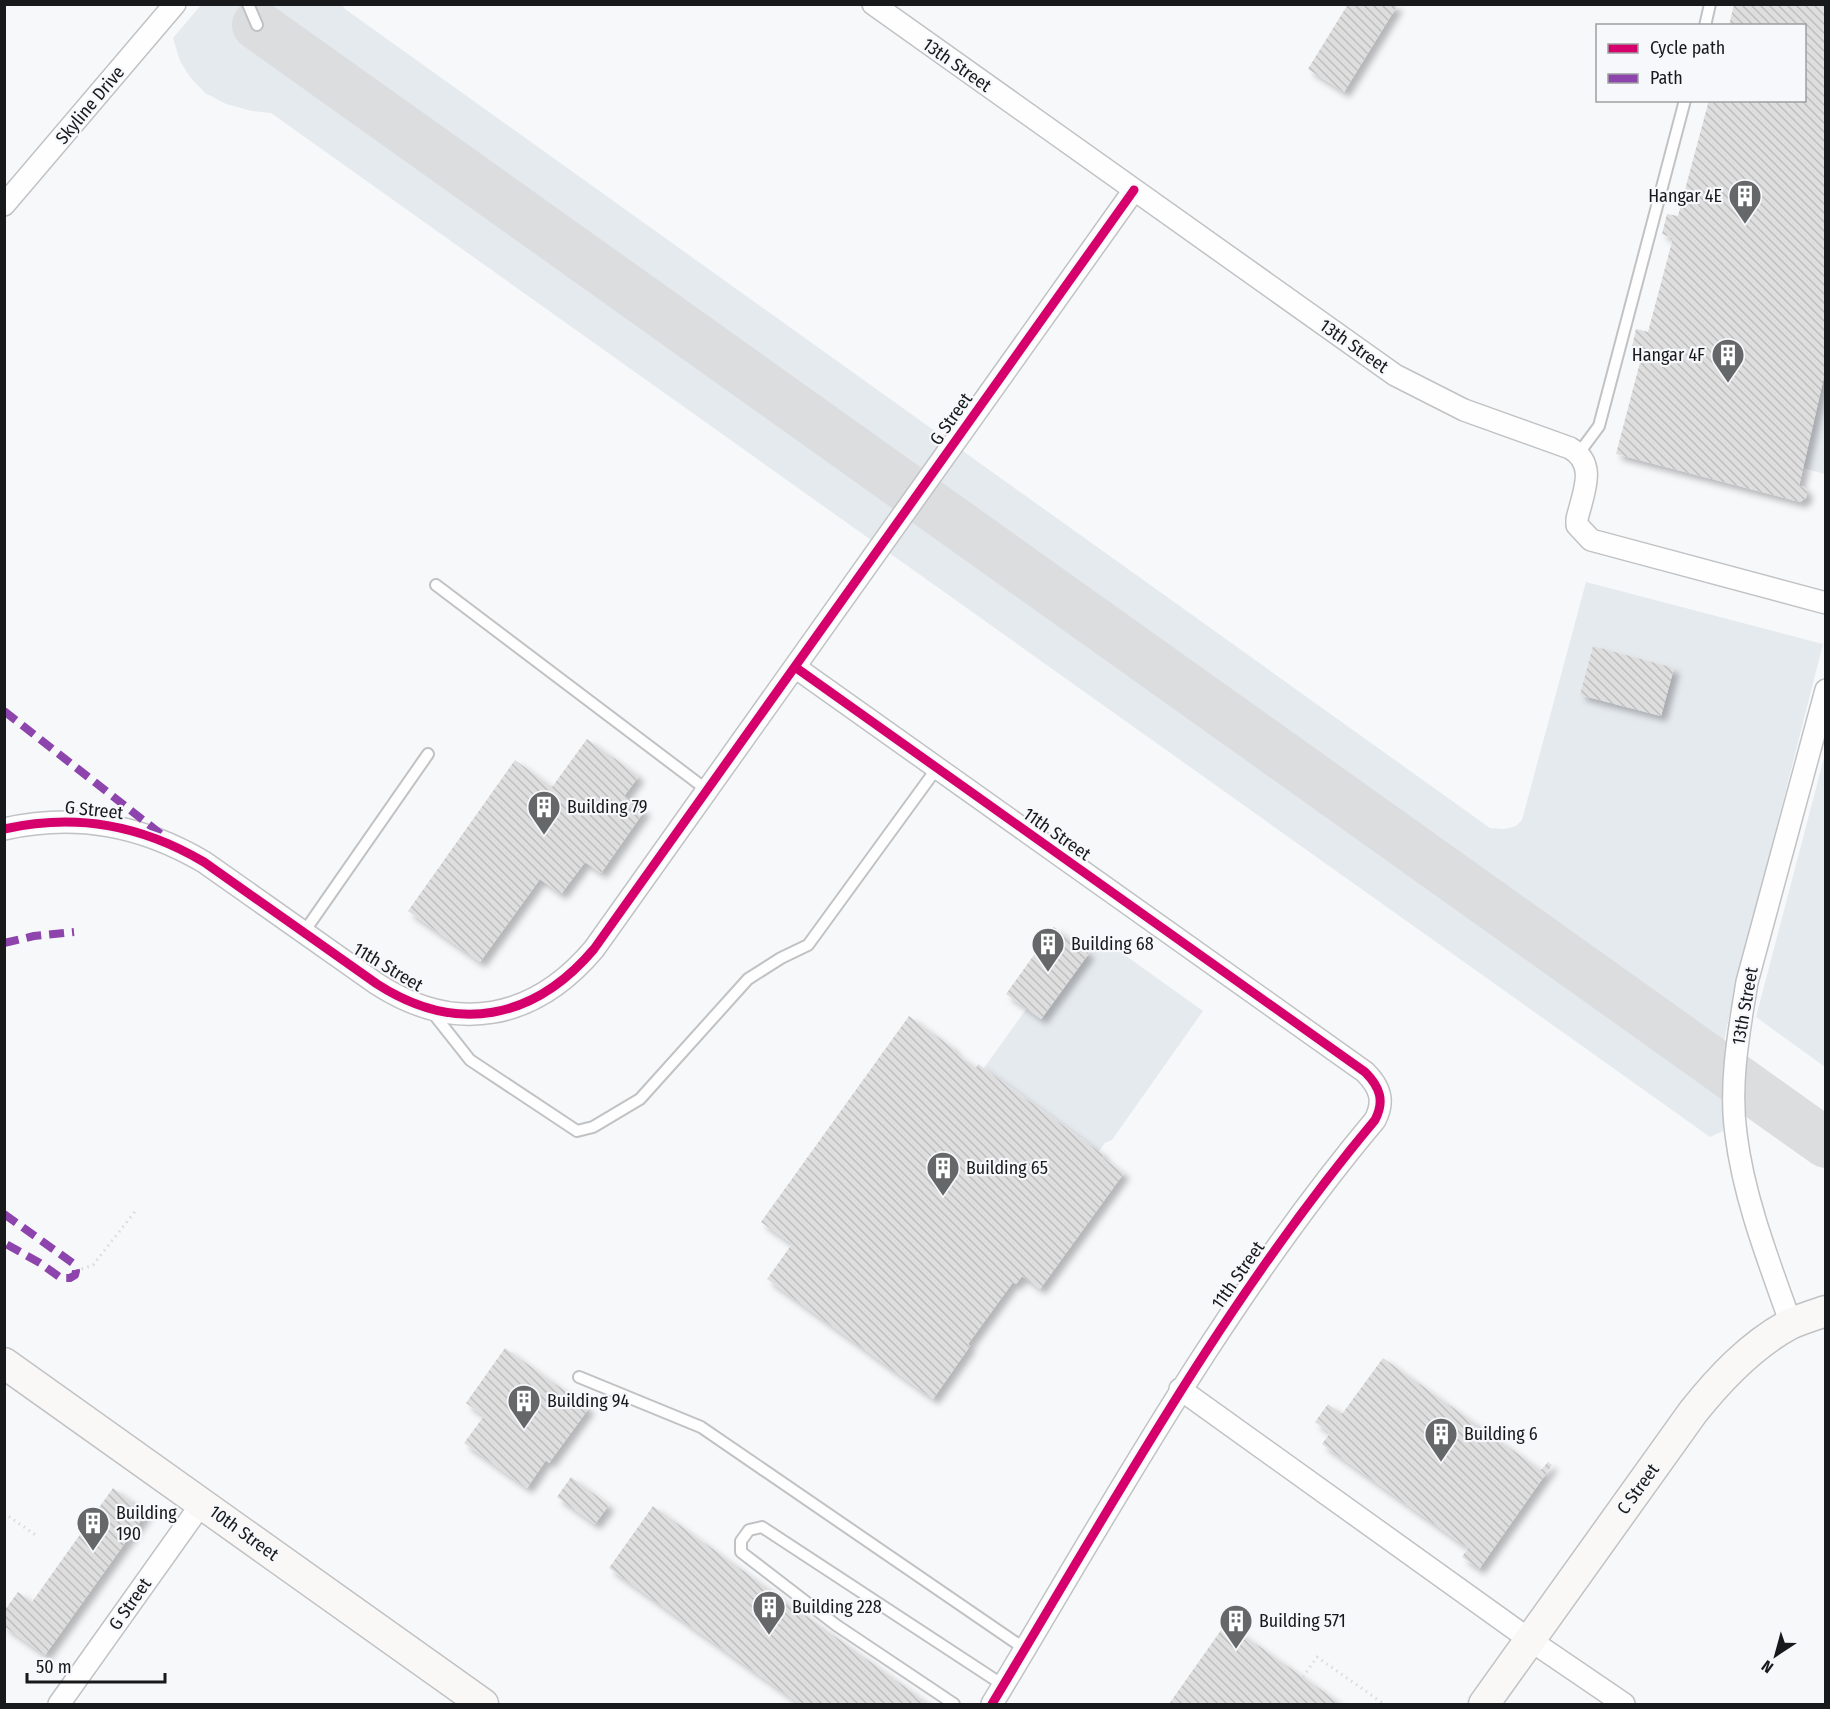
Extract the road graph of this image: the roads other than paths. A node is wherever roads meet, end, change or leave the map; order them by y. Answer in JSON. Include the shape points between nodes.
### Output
{"nodes":[{"id":1,"x":175,"y":4,"type":"edge"},
{"id":2,"x":248,"y":4,"type":"edge"},
{"id":3,"x":873,"y":4,"type":"edge"},
{"id":4,"x":1710,"y":4,"type":"edge"},
{"id":5,"x":1705,"y":24,"type":"edge"},
{"id":6,"x":257,"y":25,"type":"dead end"},
{"id":7,"x":1684,"y":102,"type":"edge"},
{"id":8,"x":1134,"y":190,"type":"junction"},
{"id":9,"x":4,"y":205,"type":"edge"},
{"id":10,"x":1579,"y":453,"type":"junction"},
{"id":11,"x":436,"y":585,"type":"dead end"},
{"id":12,"x":1826,"y":603,"type":"edge"},
{"id":13,"x":795,"y":667,"type":"junction"},
{"id":14,"x":1826,"y":690,"type":"edge"},
{"id":15,"x":428,"y":754,"type":"dead end"},
{"id":16,"x":937,"y":768,"type":"junction"},
{"id":17,"x":707,"y":790,"type":"junction"},
{"id":18,"x":4,"y":829,"type":"edge"},
{"id":19,"x":178,"y":847,"type":"joint"},
{"id":20,"x":304,"y":932,"type":"junction"},
{"id":21,"x":431,"y":1010,"type":"junction"},
{"id":22,"x":1826,"y":1311,"type":"edge"},
{"id":23,"x":1791,"y":1324,"type":"junction"},
{"id":24,"x":4,"y":1363,"type":"edge"},
{"id":25,"x":579,"y":1377,"type":"dead end"},
{"id":26,"x":1180,"y":1389,"type":"junction"},
{"id":27,"x":202,"y":1503,"type":"junction"},
{"id":28,"x":1530,"y":1640,"type":"junction"},
{"id":29,"x":1026,"y":1649,"type":"junction"},
{"id":30,"x":1004,"y":1685,"type":"junction"},
{"id":31,"x":58,"y":1704,"type":"edge"},
{"id":32,"x":483,"y":1704,"type":"edge"},
{"id":33,"x":954,"y":1704,"type":"edge"},
{"id":34,"x":992,"y":1704,"type":"edge"},
{"id":35,"x":1484,"y":1704,"type":"edge"},
{"id":36,"x":1624,"y":1704,"type":"edge"}],
"edges":[{"from":1,"to":9,"type":"street","name":"Skyline Drive"},
{"from":2,"to":6,"type":"lane"},
{"from":3,"to":8,"type":"street","name":"13th Street"},
{"from":4,"to":5,"type":"lane"},
{"from":7,"to":10,"type":"lane","via":[[1599,426]]},
{"from":8,"to":10,"type":"street","name":"13th Street","via":[[1395,375],[1464,410]]},
{"from":8,"to":13,"type":"street","name":"G Street"},
{"from":10,"to":12,"type":"street","via":[[1587,475],[1576,519],[1591,540]]},
{"from":11,"to":17,"type":"lane"},
{"from":13,"to":16,"type":"street","name":"11th Street"},
{"from":13,"to":17,"type":"street","name":"11th Street"},
{"from":14,"to":23,"type":"street","name":"13th Street","via":[[1748,982],[1734,1078],[1736,1133],[1747,1194]]},
{"from":15,"to":20,"type":"lane"},
{"from":16,"to":21,"type":"lane","via":[[807,945],[748,979],[640,1099],[593,1127],[576,1131],[470,1060]]},
{"from":16,"to":26,"type":"street","name":"11th Street","via":[[1365,1072],[1378,1088],[1380,1106],[1375,1120],[1314,1195]]},
{"from":17,"to":21,"type":"street","name":"11th Street","via":[[594,949],[568,976],[512,1008],[458,1014]]},
{"from":18,"to":19,"type":"street","name":"G Street","via":[[46,822],[94,823],[148,834]]},
{"from":19,"to":20,"type":"street","name":"11th Street"},
{"from":20,"to":21,"type":"street","name":"11th Street","via":[[396,996]]},
{"from":22,"to":23,"type":"street","name":"C Street"},
{"from":23,"to":28,"type":"street","name":"C Street","via":[[1754,1349],[1711,1390]]},
{"from":24,"to":27,"type":"street","name":"10th Street"},
{"from":25,"to":29,"type":"lane","via":[[701,1427]]},
{"from":26,"to":28,"type":"street"},
{"from":26,"to":29,"type":"street","name":"11th Street"},
{"from":27,"to":31,"type":"street","name":"G Street"},
{"from":27,"to":32,"type":"street","name":"10th Street"},
{"from":28,"to":35,"type":"street","name":"C Street"},
{"from":28,"to":36,"type":"street"},
{"from":29,"to":30,"type":"street","name":"11th Street"},
{"from":30,"to":33,"type":"lane","via":[[762,1527],[749,1530],[741,1541],[741,1552],[836,1625]]},
{"from":30,"to":34,"type":"street","name":"11th Street"}]}
